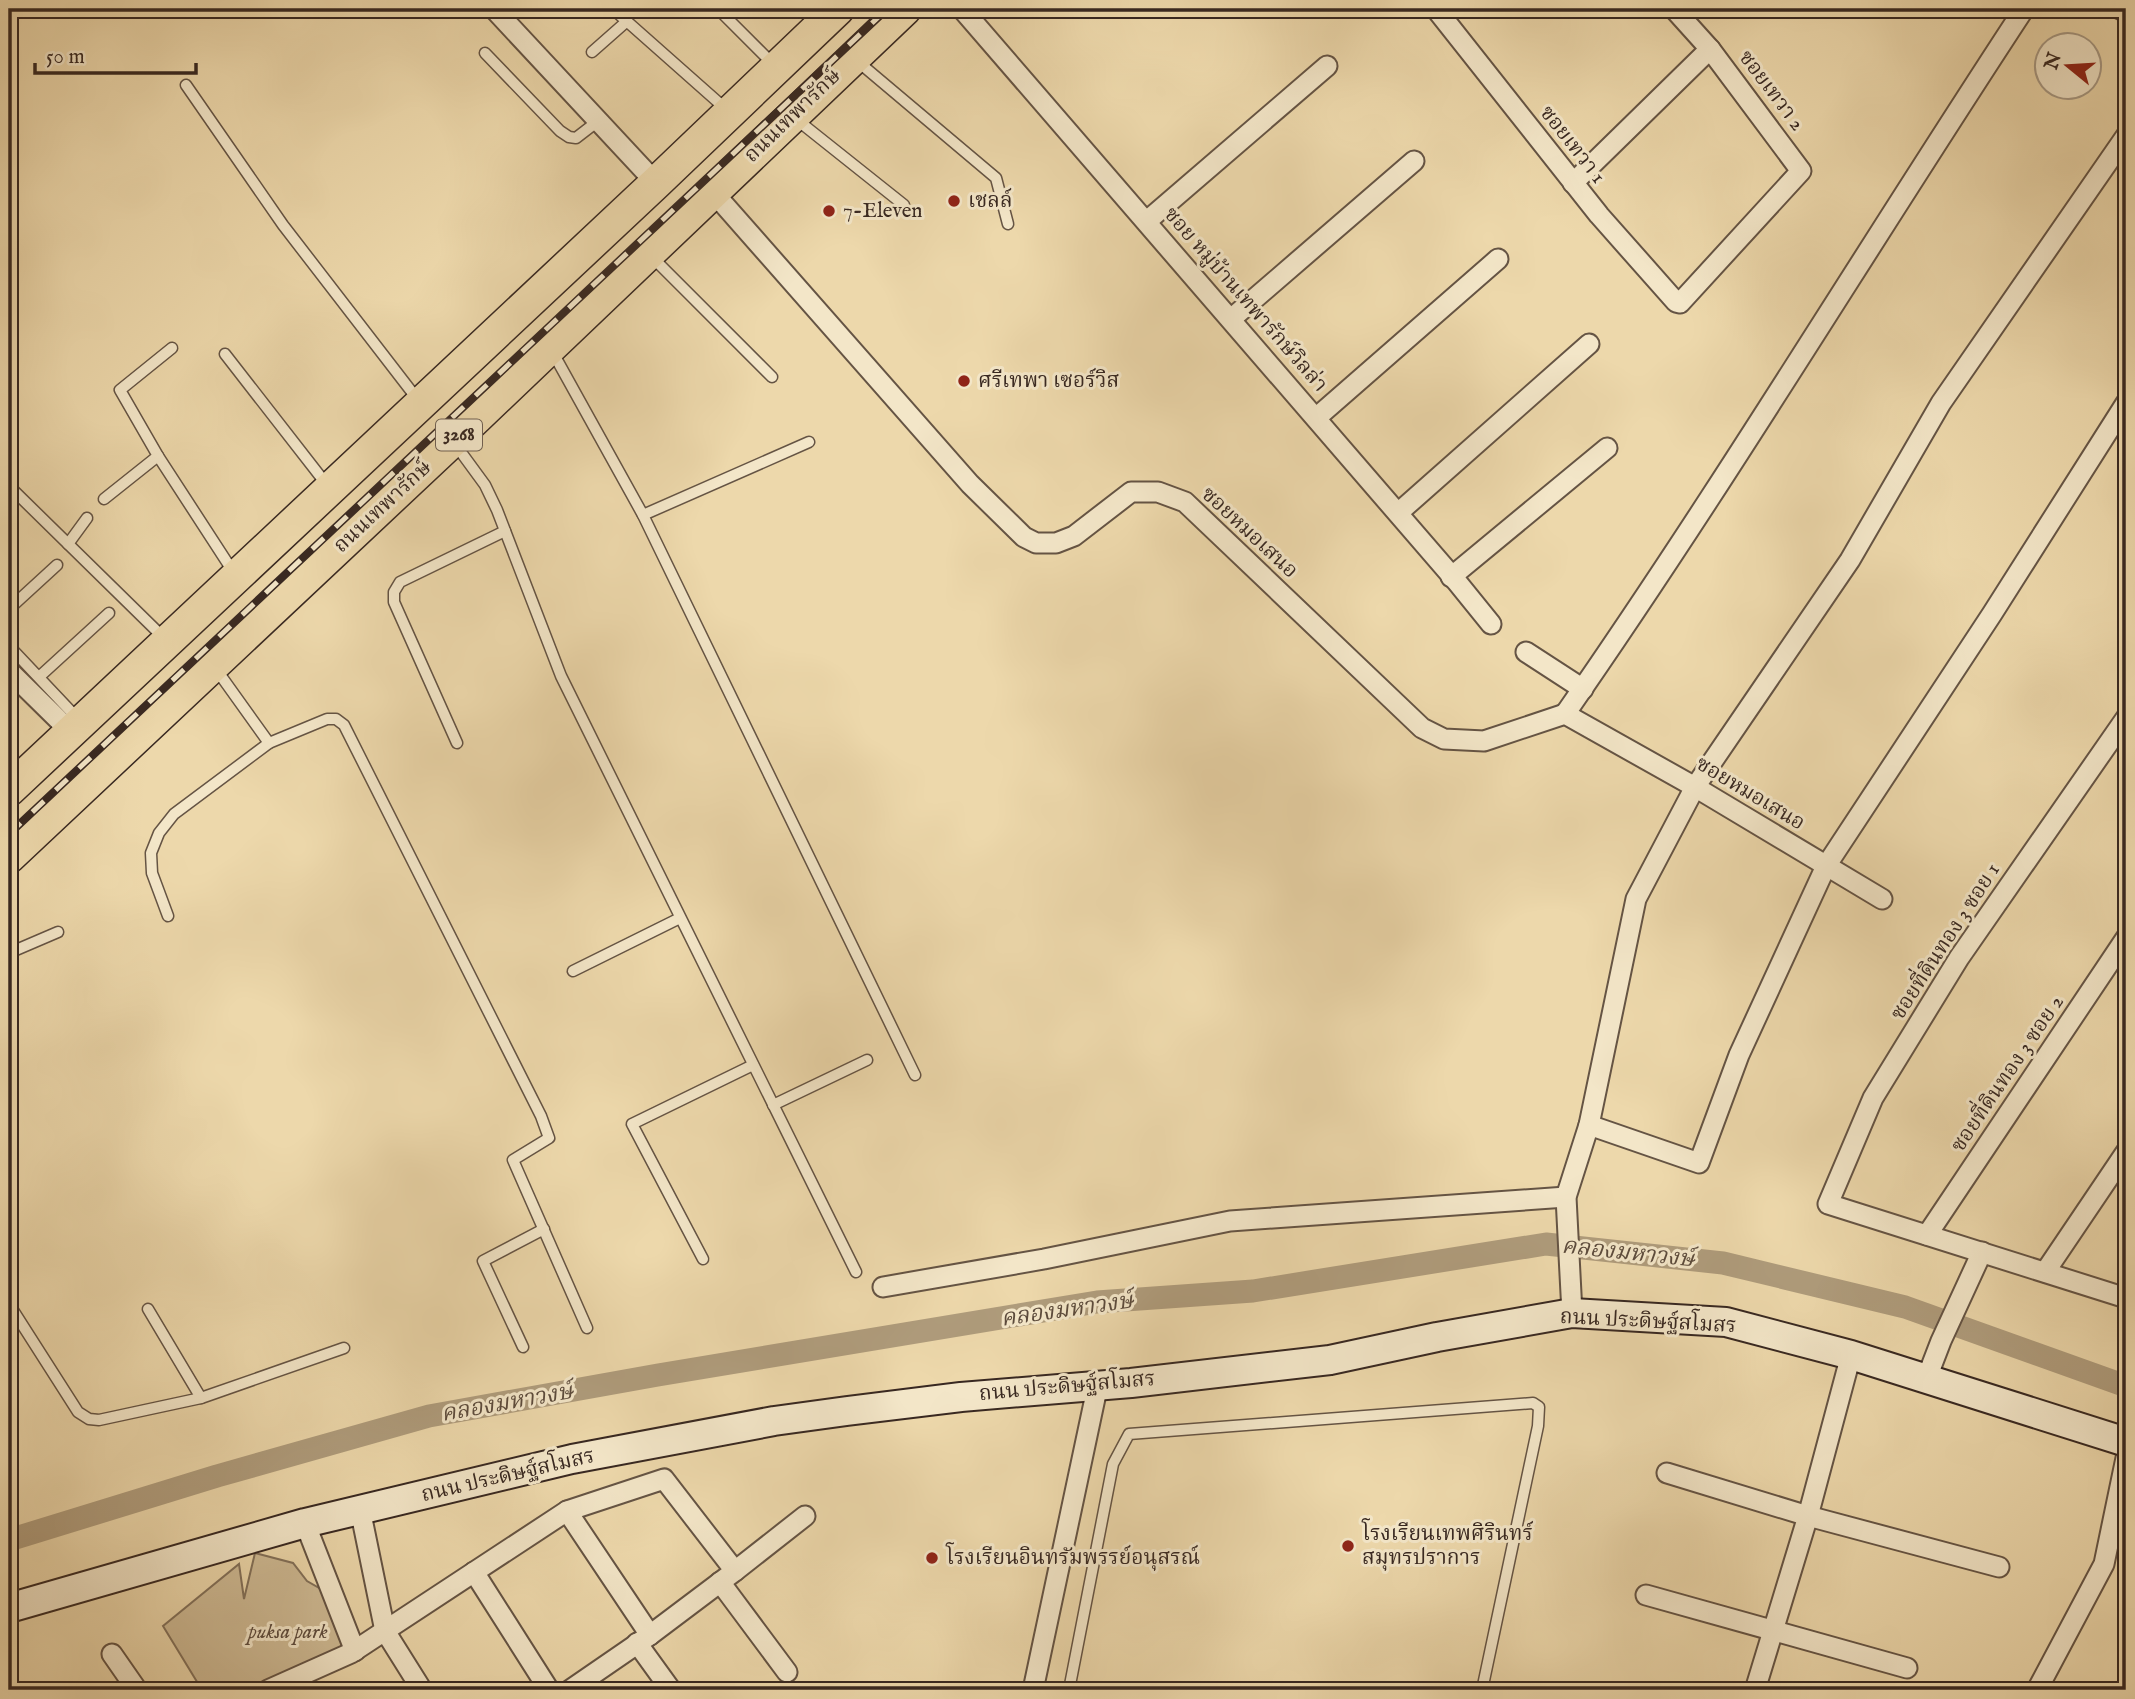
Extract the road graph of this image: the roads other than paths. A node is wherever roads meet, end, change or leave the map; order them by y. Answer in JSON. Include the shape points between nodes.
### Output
{"nodes":[{"id":1,"x":494,"y":9,"type":"edge"},
{"id":2,"x":613,"y":9,"type":"edge"},
{"id":3,"x":718,"y":9,"type":"edge"},
{"id":4,"x":838,"y":9,"type":"edge"},
{"id":5,"x":905,"y":9,"type":"edge"},
{"id":6,"x":962,"y":9,"type":"edge"},
{"id":7,"x":1436,"y":9,"type":"edge"},
{"id":8,"x":1674,"y":9,"type":"edge"},
{"id":9,"x":2024,"y":9,"type":"edge"},
{"id":10,"x":2120,"y":9,"type":"edge"},
{"id":11,"x":2126,"y":12,"type":"edge"},
{"id":12,"x":626,"y":22,"type":"junction"},
{"id":13,"x":1710,"y":49,"type":"junction"},
{"id":14,"x":592,"y":52,"type":"dead end"},
{"id":15,"x":485,"y":53,"type":"dead end"},
{"id":16,"x":853,"y":58,"type":"junction"},
{"id":17,"x":1327,"y":66,"type":"dead end"},
{"id":18,"x":777,"y":68,"type":"junction"},
{"id":19,"x":186,"y":85,"type":"dead end"},
{"id":20,"x":730,"y":112,"type":"junction"},
{"id":21,"x":793,"y":117,"type":"junction"},
{"id":22,"x":598,"y":121,"type":"junction"},
{"id":23,"x":2126,"y":136,"type":"edge"},
{"id":24,"x":1414,"y":161,"type":"dead end"},
{"id":25,"x":656,"y":183,"type":"junction"},
{"id":26,"x":1573,"y":183,"type":"junction"},
{"id":27,"x":713,"y":192,"type":"junction"},
{"id":28,"x":904,"y":205,"type":"dead end"},
{"id":29,"x":1147,"y":221,"type":"junction"},
{"id":30,"x":1008,"y":224,"type":"dead end"},
{"id":31,"x":649,"y":254,"type":"junction"},
{"id":32,"x":1498,"y":259,"type":"dead end"},
{"id":33,"x":1680,"y":303,"type":"joint"},
{"id":34,"x":1231,"y":319,"type":"junction"},
{"id":35,"x":1589,"y":344,"type":"dead end"},
{"id":36,"x":172,"y":348,"type":"dead end"},
{"id":37,"x":550,"y":348,"type":"junction"},
{"id":38,"x":225,"y":354,"type":"dead end"},
{"id":39,"x":772,"y":377,"type":"dead end"},
{"id":40,"x":420,"y":403,"type":"junction"},
{"id":41,"x":2126,"y":403,"type":"edge"},
{"id":42,"x":1316,"y":418,"type":"junction"},
{"id":43,"x":453,"y":440,"type":"junction"},
{"id":44,"x":809,"y":442,"type":"dead end"},
{"id":45,"x":1607,"y":448,"type":"dead end"},
{"id":46,"x":158,"y":456,"type":"junction"},
{"id":47,"x":9,"y":485,"type":"edge"},
{"id":48,"x":329,"y":488,"type":"junction"},
{"id":49,"x":104,"y":499,"type":"dead end"},
{"id":50,"x":1398,"y":513,"type":"junction"},
{"id":51,"x":643,"y":515,"type":"junction"},
{"id":52,"x":87,"y":518,"type":"dead end"},
{"id":53,"x":505,"y":531,"type":"junction"},
{"id":54,"x":68,"y":544,"type":"junction"},
{"id":55,"x":57,"y":565,"type":"dead end"},
{"id":56,"x":236,"y":576,"type":"junction"},
{"id":57,"x":1451,"y":577,"type":"junction"},
{"id":58,"x":9,"y":609,"type":"edge"},
{"id":59,"x":109,"y":613,"type":"dead end"},
{"id":60,"x":1491,"y":624,"type":"dead end"},
{"id":61,"x":168,"y":641,"type":"junction"},
{"id":62,"x":9,"y":646,"type":"edge"},
{"id":63,"x":1526,"y":653,"type":"dead end"},
{"id":64,"x":213,"y":666,"type":"junction"},
{"id":65,"x":9,"y":671,"type":"edge"},
{"id":66,"x":39,"y":677,"type":"junction"},
{"id":67,"x":1583,"y":689,"type":"junction"},
{"id":68,"x":1565,"y":715,"type":"junction"},
{"id":69,"x":2126,"y":718,"type":"edge"},
{"id":70,"x":76,"y":727,"type":"junction"},
{"id":71,"x":269,"y":743,"type":"junction"},
{"id":72,"x":457,"y":743,"type":"dead end"},
{"id":73,"x":1695,"y":786,"type":"junction"},
{"id":74,"x":9,"y":790,"type":"edge"},
{"id":75,"x":9,"y":857,"type":"edge"},
{"id":76,"x":1826,"y":866,"type":"junction"},
{"id":77,"x":1882,"y":899,"type":"dead end"},
{"id":78,"x":168,"y":916,"type":"dead end"},
{"id":79,"x":680,"y":918,"type":"junction"},
{"id":80,"x":58,"y":932,"type":"dead end"},
{"id":81,"x":2126,"y":938,"type":"edge"},
{"id":82,"x":9,"y":953,"type":"edge"},
{"id":83,"x":573,"y":971,"type":"dead end"},
{"id":84,"x":867,"y":1060,"type":"dead end"},
{"id":85,"x":753,"y":1065,"type":"junction"},
{"id":86,"x":915,"y":1075,"type":"dead end"},
{"id":87,"x":773,"y":1105,"type":"junction"},
{"id":88,"x":1589,"y":1125,"type":"junction"},
{"id":89,"x":2126,"y":1152,"type":"edge"},
{"id":90,"x":1567,"y":1200,"type":"junction"},
{"id":91,"x":544,"y":1229,"type":"junction"},
{"id":92,"x":1927,"y":1235,"type":"junction"},
{"id":93,"x":1982,"y":1252,"type":"junction"},
{"id":94,"x":703,"y":1259,"type":"dead end"},
{"id":95,"x":856,"y":1272,"type":"dead end"},
{"id":96,"x":2045,"y":1272,"type":"junction"},
{"id":97,"x":883,"y":1287,"type":"dead end"},
{"id":98,"x":2126,"y":1298,"type":"edge"},
{"id":99,"x":9,"y":1304,"type":"edge"},
{"id":100,"x":148,"y":1308,"type":"dead end"},
{"id":101,"x":1572,"y":1313,"type":"junction"},
{"id":102,"x":587,"y":1328,"type":"dead end"},
{"id":103,"x":523,"y":1347,"type":"dead end"},
{"id":104,"x":344,"y":1348,"type":"dead end"},
{"id":105,"x":1851,"y":1355,"type":"junction"},
{"id":106,"x":1926,"y":1380,"type":"junction"},
{"id":107,"x":1098,"y":1384,"type":"junction"},
{"id":108,"x":201,"y":1398,"type":"junction"},
{"id":109,"x":2126,"y":1442,"type":"edge"},
{"id":110,"x":2126,"y":1458,"type":"edge"},
{"id":111,"x":1667,"y":1473,"type":"dead end"},
{"id":112,"x":360,"y":1509,"type":"junction"},
{"id":113,"x":567,"y":1511,"type":"junction"},
{"id":114,"x":804,"y":1516,"type":"dead end"},
{"id":115,"x":1808,"y":1516,"type":"junction"},
{"id":116,"x":305,"y":1523,"type":"junction"},
{"id":117,"x":1999,"y":1567,"type":"dead end"},
{"id":118,"x":474,"y":1572,"type":"junction"},
{"id":119,"x":727,"y":1576,"type":"junction"},
{"id":120,"x":1646,"y":1595,"type":"dead end"},
{"id":121,"x":9,"y":1608,"type":"edge"},
{"id":122,"x":385,"y":1631,"type":"junction"},
{"id":123,"x":1773,"y":1631,"type":"junction"},
{"id":124,"x":644,"y":1639,"type":"junction"},
{"id":125,"x":355,"y":1651,"type":"junction"},
{"id":126,"x":112,"y":1654,"type":"dead end"},
{"id":127,"x":1907,"y":1668,"type":"dead end"},
{"id":128,"x":787,"y":1672,"type":"dead end"},
{"id":129,"x":137,"y":1690,"type":"edge"},
{"id":130,"x":269,"y":1690,"type":"edge"},
{"id":131,"x":422,"y":1690,"type":"edge"},
{"id":132,"x":549,"y":1690,"type":"edge"},
{"id":133,"x":570,"y":1690,"type":"edge"},
{"id":134,"x":671,"y":1690,"type":"edge"},
{"id":135,"x":1033,"y":1690,"type":"edge"},
{"id":136,"x":1069,"y":1690,"type":"edge"},
{"id":137,"x":1482,"y":1690,"type":"edge"},
{"id":138,"x":1755,"y":1690,"type":"edge"},
{"id":139,"x":2037,"y":1690,"type":"edge"}],
"edges":[{"from":1,"to":22,"type":"street"},
{"from":2,"to":12,"type":"lane"},
{"from":3,"to":18,"type":"lane"},
{"from":4,"to":18,"type":"main road","number":"3268"},
{"from":5,"to":16,"type":"main road","name":"ถนนเทพารักษ์","number":"3268"},
{"from":6,"to":29,"type":"street","name":"ซอย หมู่บ้านเทพารักษ์วิลล่า"},
{"from":7,"to":26,"type":"street","name":"ซอยเทวา 1"},
{"from":8,"to":13,"type":"street","name":"ซอยเทวา 2"},
{"from":9,"to":67,"type":"street"},
{"from":10,"to":11,"type":"street"},
{"from":12,"to":14,"type":"lane"},
{"from":12,"to":20,"type":"lane"},
{"from":13,"to":26,"type":"street"},
{"from":13,"to":33,"type":"street","name":"ซอยเทวา 2","via":[[1801,171]]},
{"from":15,"to":22,"type":"lane","via":[[569,137],[576,138]]},
{"from":16,"to":21,"type":"main road","name":"ถนนเทพารักษ์","number":"3268"},
{"from":16,"to":30,"type":"lane","via":[[996,178]]},
{"from":17,"to":29,"type":"street"},
{"from":18,"to":20,"type":"main road","number":"3268"},
{"from":19,"to":40,"type":"lane","via":[[283,225]]},
{"from":20,"to":25,"type":"main road","number":"3268"},
{"from":21,"to":27,"type":"main road","name":"ถนนเทพารักษ์","number":"3268"},
{"from":21,"to":28,"type":"lane"},
{"from":22,"to":25,"type":"street"},
{"from":23,"to":73,"type":"street","via":[[1941,403],[1850,560]]},
{"from":24,"to":34,"type":"street"},
{"from":25,"to":40,"type":"main road","number":"3268"},
{"from":26,"to":33,"type":"street","name":"ซอยเทวา 1"},
{"from":27,"to":31,"type":"main road","name":"ถนนเทพารักษ์","number":"3268"},
{"from":27,"to":68,"type":"street","name":"ซอยหมอเสนอ","via":[[970,484],[1024,537],[1036,543],[1056,543],[1074,536],[1131,492],[1158,492],[1185,502],[1422,728],[1444,739],[1484,741]]},
{"from":29,"to":34,"type":"street","name":"ซอย หมู่บ้านเทพารักษ์วิลล่า"},
{"from":31,"to":37,"type":"main road","name":"ถนนเทพารักษ์","number":"3268"},
{"from":31,"to":39,"type":"lane"},
{"from":32,"to":42,"type":"street"},
{"from":34,"to":42,"type":"street","name":"ซอย หมู่บ้านเทพารักษ์วิลล่า"},
{"from":35,"to":50,"type":"street"},
{"from":36,"to":46,"type":"lane","via":[[120,390]]},
{"from":37,"to":43,"type":"main road","name":"ถนนเทพารักษ์","number":"3268"},
{"from":37,"to":51,"type":"lane"},
{"from":38,"to":48,"type":"lane"},
{"from":40,"to":48,"type":"main road","number":"3268"},
{"from":41,"to":76,"type":"street"},
{"from":42,"to":50,"type":"street","name":"ซอย หมู่บ้านเทพารักษ์วิลล่า"},
{"from":43,"to":53,"type":"lane","via":[[485,485]]},
{"from":43,"to":64,"type":"main road","name":"ถนนเทพารักษ์","number":"3268"},
{"from":44,"to":51,"type":"lane"},
{"from":45,"to":57,"type":"street"},
{"from":46,"to":49,"type":"lane"},
{"from":46,"to":56,"type":"lane"},
{"from":47,"to":54,"type":"lane"},
{"from":48,"to":56,"type":"main road","number":"3268"},
{"from":50,"to":57,"type":"street","name":"ซอย หมู่บ้านเทพารักษ์วิลล่า"},
{"from":51,"to":86,"type":"lane"},
{"from":52,"to":54,"type":"lane"},
{"from":53,"to":72,"type":"lane","via":[[400,582],[394,592],[394,602]]},
{"from":53,"to":79,"type":"lane","via":[[561,676]]},
{"from":54,"to":61,"type":"lane"},
{"from":55,"to":58,"type":"lane"},
{"from":56,"to":61,"type":"main road","number":"3268"},
{"from":57,"to":60,"type":"street","name":"ซอย หมู่บ้านเทพารักษ์วิลล่า"},
{"from":59,"to":66,"type":"lane"},
{"from":61,"to":70,"type":"main road","number":"3268"},
{"from":62,"to":66,"type":"lane"},
{"from":63,"to":67,"type":"street"},
{"from":64,"to":71,"type":"lane"},
{"from":64,"to":75,"type":"main road","name":"ถนนเทพารักษ์","number":"3268"},
{"from":65,"to":70,"type":"street"},
{"from":66,"to":70,"type":"lane"},
{"from":67,"to":68,"type":"street"},
{"from":68,"to":73,"type":"street","name":"ซอยหมอเสนอ"},
{"from":69,"to":92,"type":"street","name":"ซอยที่ดินทอง 3 ซอย 1","via":[[1959,958],[1872,1098],[1828,1204]]},
{"from":70,"to":74,"type":"main road","number":"3268"},
{"from":71,"to":78,"type":"lane","via":[[174,814],[159,833],[151,853],[152,873]]},
{"from":71,"to":91,"type":"lane","via":[[327,719],[344,725],[541,1116],[549,1138],[513,1160]]},
{"from":73,"to":76,"type":"street","name":"ซอยหมอเสนอ"},
{"from":73,"to":88,"type":"street","via":[[1636,899]]},
{"from":76,"to":77,"type":"street","name":"ซอยหมอเสนอ"},
{"from":76,"to":88,"type":"street","via":[[1740,1055],[1699,1163]]},
{"from":79,"to":83,"type":"lane"},
{"from":79,"to":85,"type":"lane"},
{"from":80,"to":82,"type":"lane"},
{"from":81,"to":92,"type":"street","name":"ซอยที่ดินทอง 3 ซอย 2"},
{"from":84,"to":87,"type":"lane"},
{"from":85,"to":87,"type":"lane"},
{"from":85,"to":94,"type":"lane","via":[[632,1124]]},
{"from":87,"to":95,"type":"lane"},
{"from":88,"to":90,"type":"street"},
{"from":89,"to":96,"type":"street"},
{"from":90,"to":97,"type":"street","via":[[1230,1221]]},
{"from":90,"to":101,"type":"street"},
{"from":91,"to":102,"type":"lane"},
{"from":91,"to":103,"type":"lane","via":[[483,1261]]},
{"from":92,"to":93,"type":"street"},
{"from":93,"to":96,"type":"street"},
{"from":93,"to":106,"type":"street"},
{"from":96,"to":98,"type":"street"},
{"from":99,"to":108,"type":"lane","via":[[78,1412],[89,1419]]},
{"from":100,"to":108,"type":"lane"},
{"from":101,"to":105,"type":"street","name":"ถนน ประดิษฐ์สโมสร","via":[[1726,1322]]},
{"from":101,"to":107,"type":"street","name":"ถนน ประดิษฐ์สโมสร","via":[[1330,1360]]},
{"from":104,"to":108,"type":"lane"},
{"from":105,"to":106,"type":"street","name":"ถนน ประดิษฐ์สโมสร"},
{"from":105,"to":115,"type":"street"},
{"from":106,"to":109,"type":"street","name":"ถนน ประดิษฐ์สโมสร"},
{"from":107,"to":112,"type":"street","name":"ถนน ประดิษฐ์สโมสร","via":[[774,1421],[572,1459]]},
{"from":107,"to":135,"type":"street"},
{"from":110,"to":139,"type":"street","via":[[2104,1564]]},
{"from":111,"to":115,"type":"street"},
{"from":112,"to":116,"type":"street","name":"ถนน ประดิษฐ์สโมสร"},
{"from":112,"to":122,"type":"street"},
{"from":113,"to":118,"type":"street"},
{"from":113,"to":119,"type":"street","via":[[664,1479]]},
{"from":113,"to":124,"type":"street"},
{"from":114,"to":119,"type":"street"},
{"from":115,"to":117,"type":"street"},
{"from":115,"to":123,"type":"street"},
{"from":116,"to":121,"type":"street","name":"ถนน ประดิษฐ์สโมสร"},
{"from":116,"to":125,"type":"street"},
{"from":118,"to":122,"type":"street"},
{"from":118,"to":132,"type":"street"},
{"from":119,"to":124,"type":"street"},
{"from":119,"to":128,"type":"street"},
{"from":120,"to":123,"type":"street"},
{"from":122,"to":125,"type":"street"},
{"from":122,"to":131,"type":"street"},
{"from":123,"to":127,"type":"street"},
{"from":123,"to":138,"type":"street"},
{"from":124,"to":133,"type":"street"},
{"from":124,"to":134,"type":"street"},
{"from":125,"to":130,"type":"street"},
{"from":126,"to":129,"type":"street"},
{"from":136,"to":137,"type":"lane","via":[[1114,1464],[1129,1434],[1533,1403],[1539,1407],[1538,1426]]}]}
